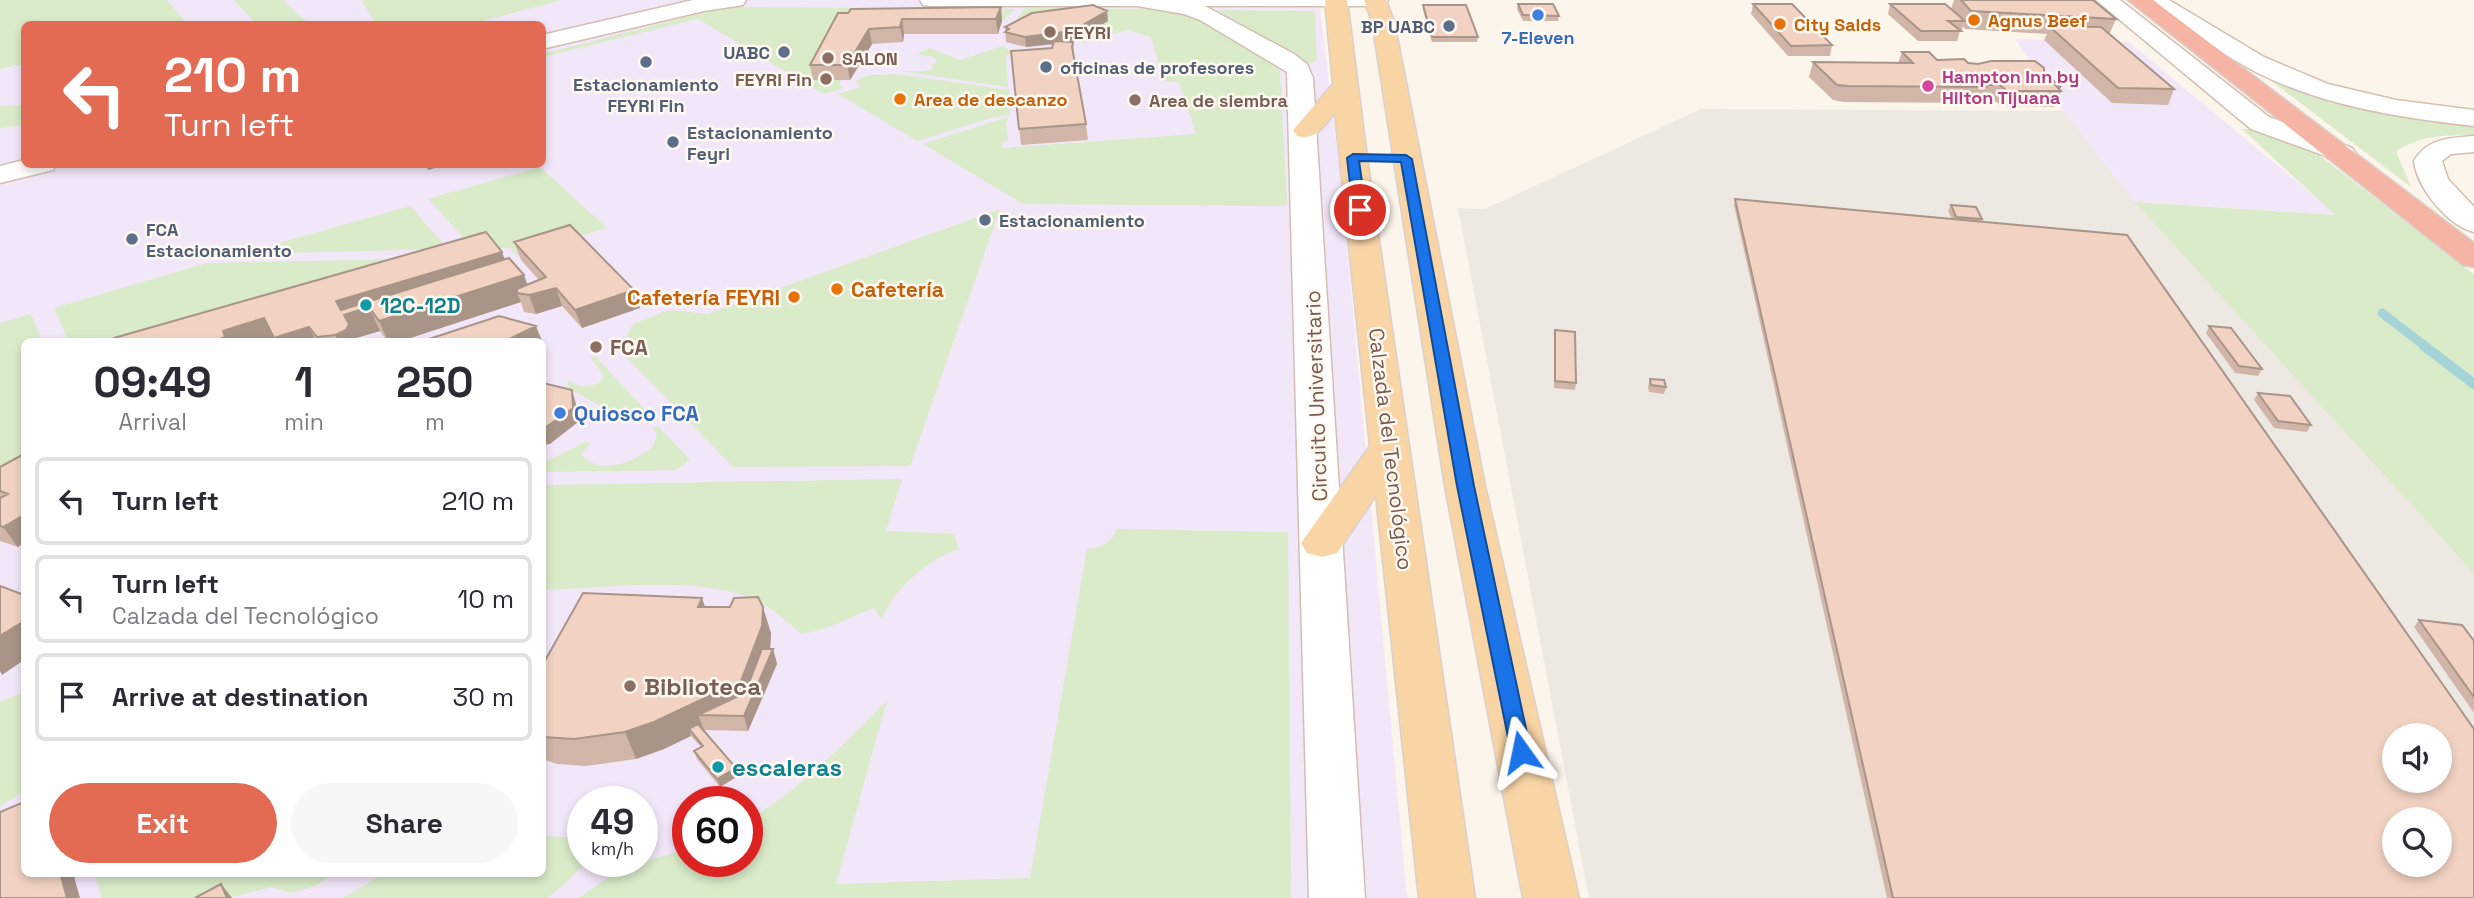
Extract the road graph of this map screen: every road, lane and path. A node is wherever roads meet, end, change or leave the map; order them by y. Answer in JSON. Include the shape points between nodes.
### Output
{"nodes":[{"id":1,"x":651,"y":0,"type":"edge"},
{"id":2,"x":735,"y":0,"type":"edge"},
{"id":3,"x":931,"y":0,"type":"edge"},
{"id":4,"x":1376,"y":0,"type":"edge"},
{"id":5,"x":2081,"y":0,"type":"edge"},
{"id":6,"x":2151,"y":0,"type":"edge"},
{"id":7,"x":1141,"y":1,"type":"edge"},
{"id":8,"x":1337,"y":3,"type":"edge"},
{"id":9,"x":2123,"y":5,"type":"edge"},
{"id":10,"x":546,"y":25,"type":"edge"},
{"id":11,"x":546,"y":41,"type":"edge"},
{"id":12,"x":1387,"y":44,"type":"junction"},
{"id":13,"x":1344,"y":87,"type":"junction"},
{"id":14,"x":2474,"y":118,"type":"edge"},
{"id":15,"x":1306,"y":130,"type":"junction"},
{"id":16,"x":2474,"y":144,"type":"edge"},
{"id":17,"x":21,"y":152,"type":"edge"},
{"id":18,"x":2343,"y":154,"type":"junction"},
{"id":19,"x":0,"y":158,"type":"edge"},
{"id":20,"x":1353,"y":158,"type":"junction"},
{"id":21,"x":1406,"y":159,"type":"junction"},
{"id":22,"x":27,"y":168,"type":"edge"},
{"id":23,"x":0,"y":175,"type":"edge"},
{"id":24,"x":2474,"y":223,"type":"edge"},
{"id":25,"x":2474,"y":258,"type":"edge"},
{"id":26,"x":1390,"y":446,"type":"junction"},
{"id":27,"x":1322,"y":543,"type":"junction"},
{"id":28,"x":1337,"y":898,"type":"edge"},
{"id":29,"x":1447,"y":898,"type":"edge"},
{"id":30,"x":1551,"y":898,"type":"edge"}],
"edges":[{"from":1,"to":10,"type":"street"},
{"from":2,"to":11,"type":"street"},
{"from":3,"to":7,"type":"street"},
{"from":4,"to":8,"type":"street"},
{"from":4,"to":12,"type":"main road"},
{"from":5,"to":9,"type":"street"},
{"from":6,"to":14,"type":"street","via":[[2293,79],[2382,105]]},
{"from":7,"to":8,"type":"street"},
{"from":7,"to":15,"type":"street","name":"Circuito Universitario","via":[[1199,11],[1286,58],[1301,78]]},
{"from":8,"to":12,"type":"main road","via":[[1360,10],[1374,39]]},
{"from":8,"to":13,"type":"main road","name":"Calzada del Tecnológico"},
{"from":9,"to":18,"type":"highway"},
{"from":9,"to":18,"type":"street","via":[[2156,40],[2260,123]]},
{"from":12,"to":21,"type":"main road"},
{"from":13,"to":15,"type":"main road"},
{"from":13,"to":20,"type":"main road","name":"Calzada del Tecnológico"},
{"from":15,"to":27,"type":"street","name":"Circuito Universitario"},
{"from":16,"to":24,"type":"street","via":[[2445,148],[2432,153],[2427,161],[2439,189]]},
{"from":17,"to":19,"type":"street"},
{"from":18,"to":25,"type":"highway"},
{"from":20,"to":21,"type":"main road"},
{"from":20,"to":26,"type":"main road","name":"Calzada del Tecnológico"},
{"from":21,"to":30,"type":"main road","via":[[1465,486]]},
{"from":22,"to":23,"type":"street"},
{"from":26,"to":27,"type":"main road"},
{"from":26,"to":29,"type":"main road","name":"Calzada del Tecnológico"},
{"from":27,"to":28,"type":"street","name":"Circuito Universitario"}]}
